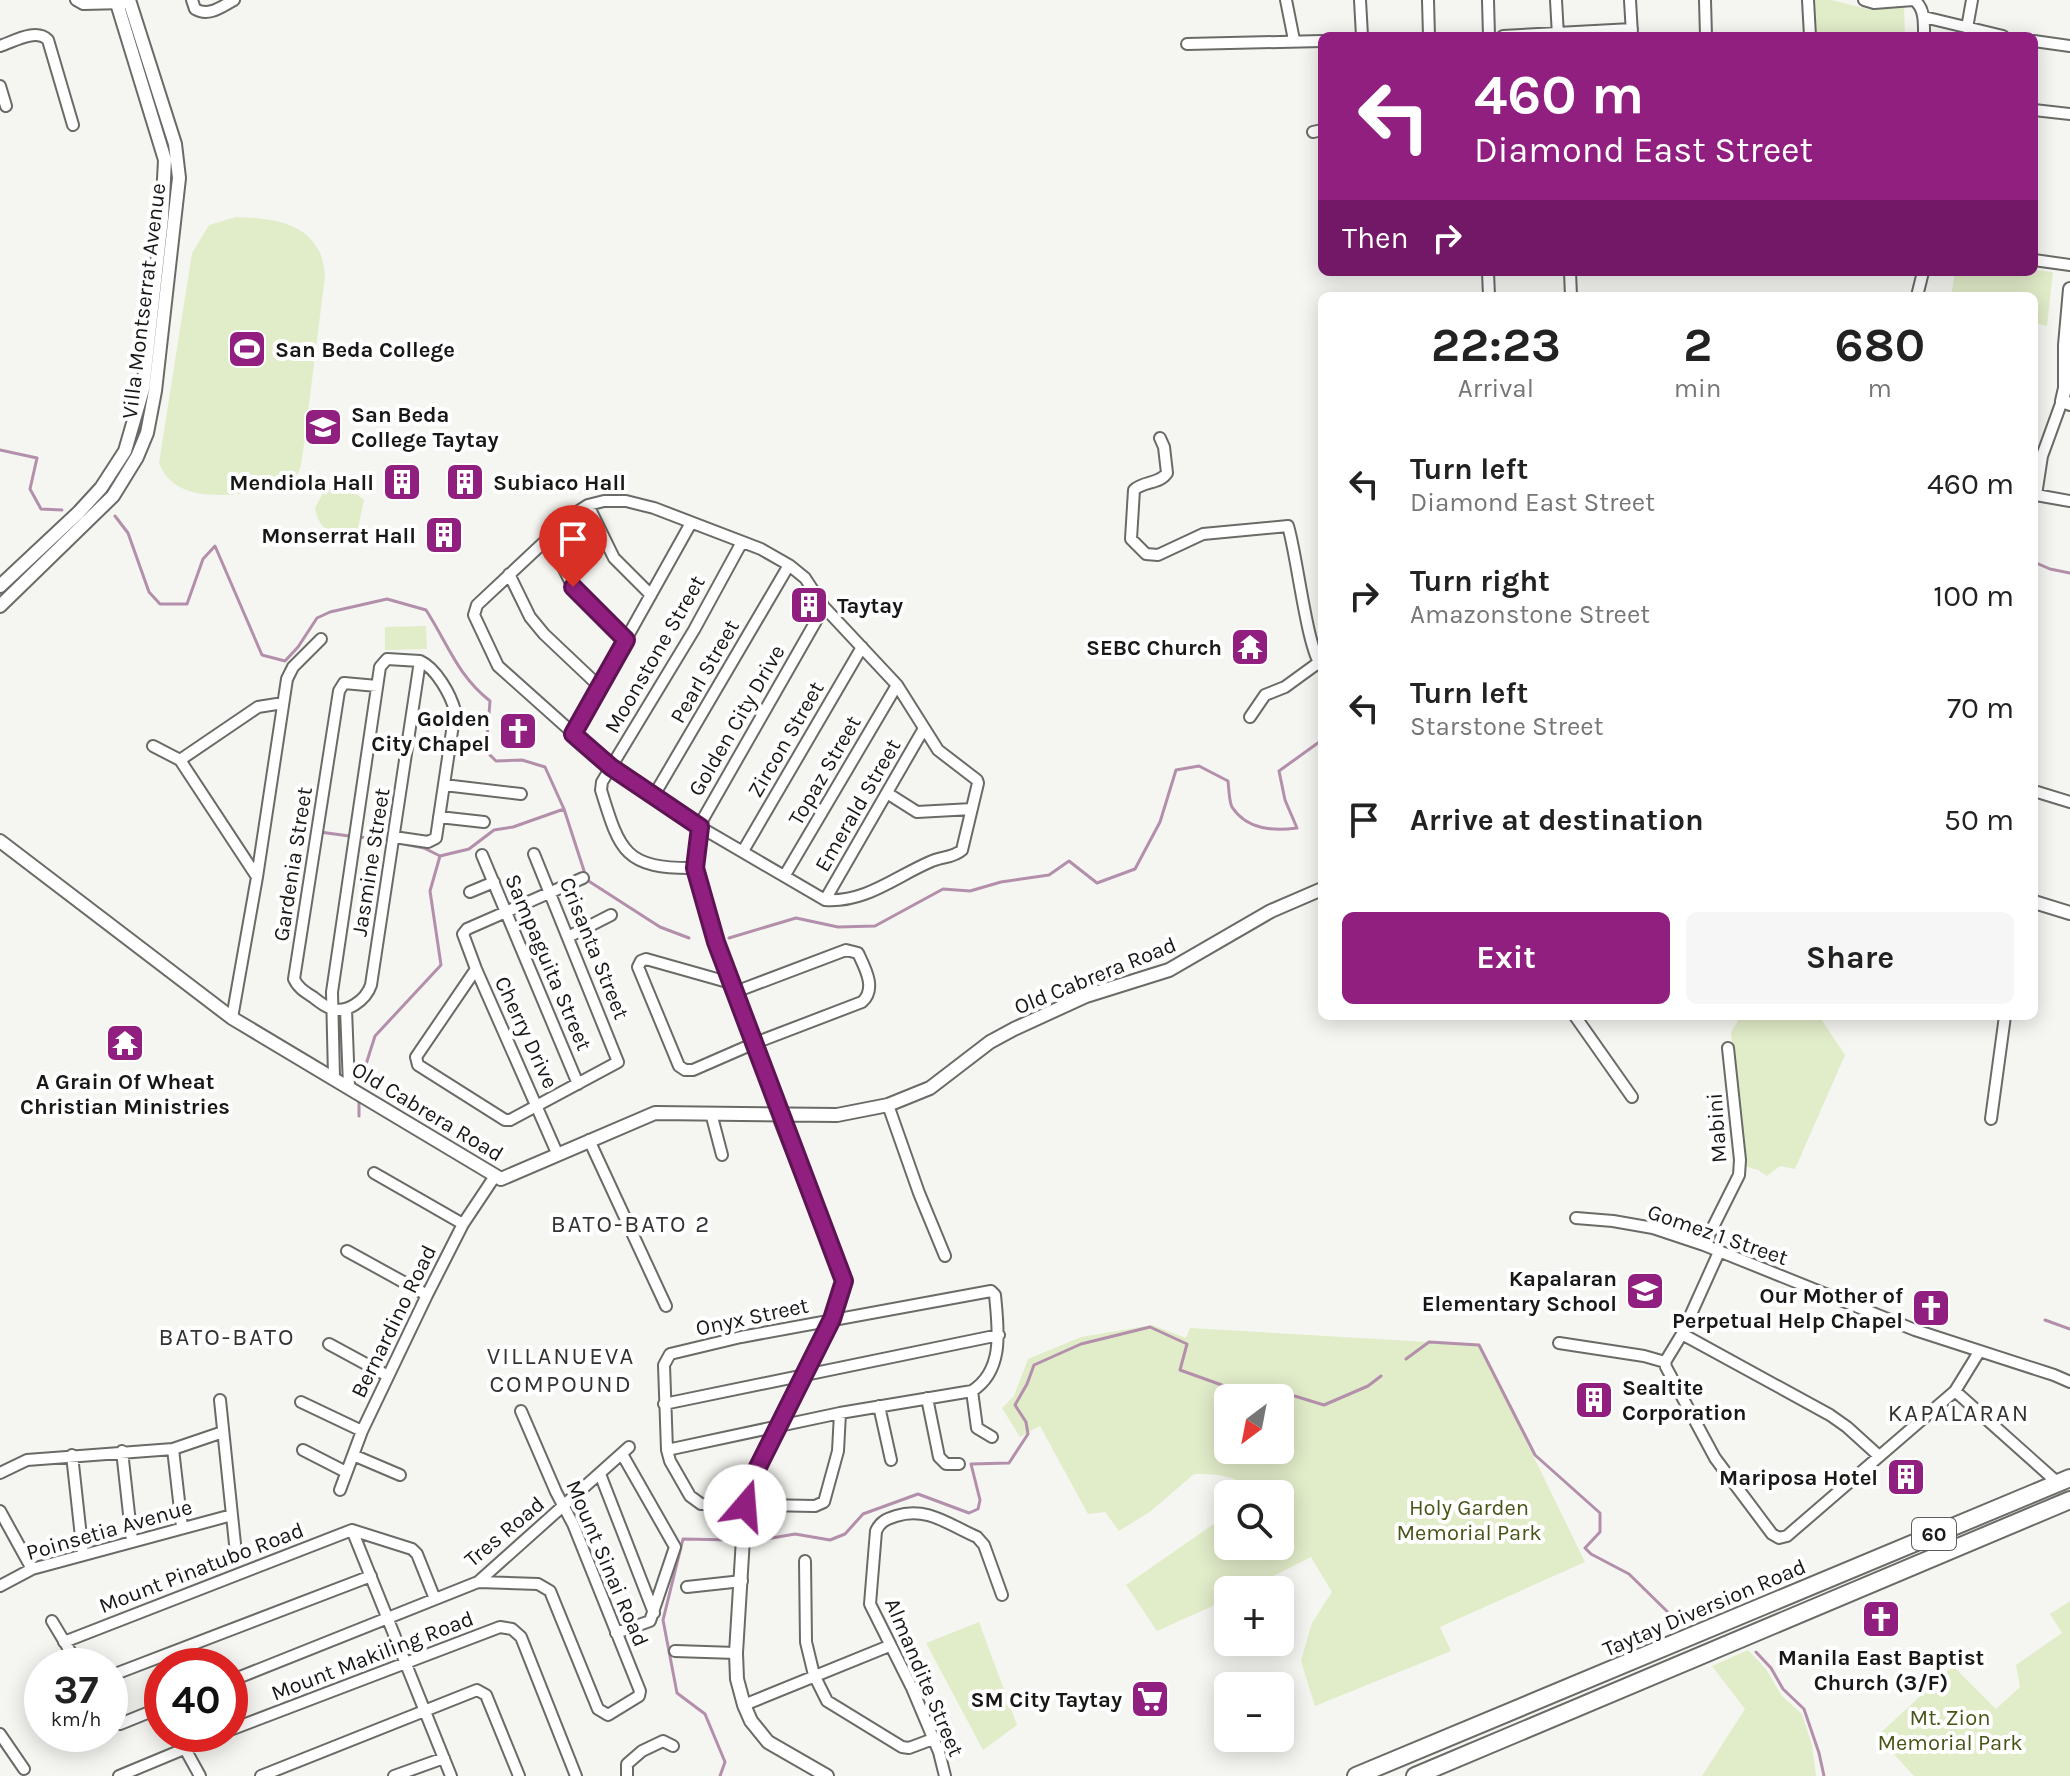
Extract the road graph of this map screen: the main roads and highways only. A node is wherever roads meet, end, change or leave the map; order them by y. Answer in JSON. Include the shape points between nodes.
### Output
{"nodes":[{"id":1,"x":2066,"y":1484,"type":"edge"},
{"id":2,"x":2070,"y":1500,"type":"edge"},
{"id":3,"x":1745,"y":1613,"type":"junction"},
{"id":4,"x":1753,"y":1633,"type":"junction"},
{"id":5,"x":1356,"y":1776,"type":"edge"},
{"id":6,"x":1415,"y":1776,"type":"edge"}],
"edges":[{"from":1,"to":3,"type":"main road","name":"Taytay Diversion Road","number":"60"},
{"from":2,"to":4,"type":"main road","name":"Taytay Diversion Road","number":"60"},
{"from":3,"to":4,"type":"main road"},
{"from":3,"to":5,"type":"main road","name":"Taytay Diversion Road","number":"60"},
{"from":4,"to":6,"type":"main road","name":"Taytay Diversion Road","number":"60"}]}
